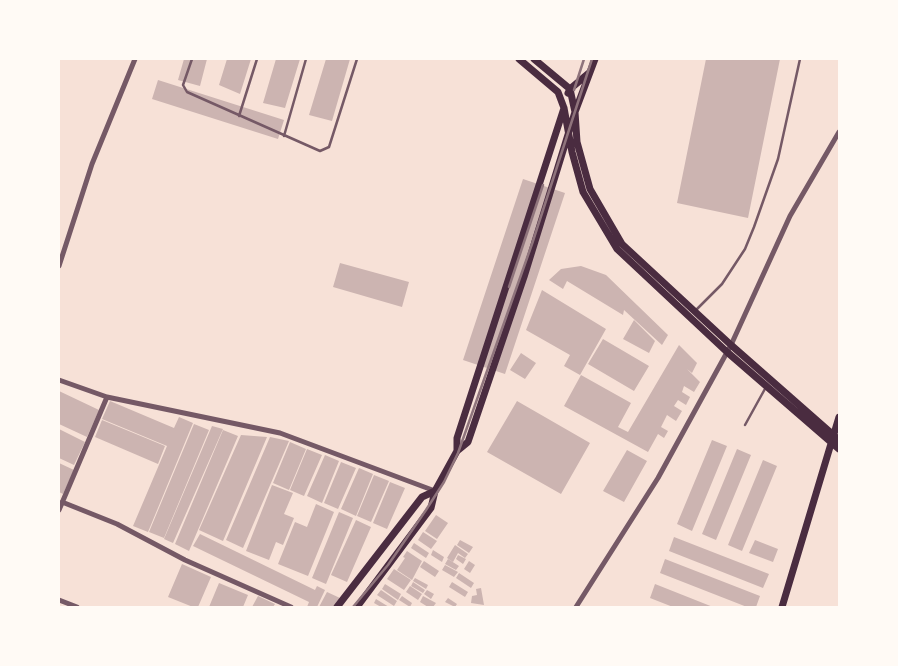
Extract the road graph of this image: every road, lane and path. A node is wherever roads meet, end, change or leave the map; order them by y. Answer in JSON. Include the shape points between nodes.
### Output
{"nodes":[{"id":1,"x":135,"y":59,"type":"edge"},
{"id":2,"x":192,"y":59,"type":"edge"},
{"id":3,"x":257,"y":59,"type":"edge"},
{"id":4,"x":306,"y":59,"type":"edge"},
{"id":5,"x":357,"y":59,"type":"edge"},
{"id":6,"x":519,"y":59,"type":"edge"},
{"id":7,"x":595,"y":59,"type":"edge"},
{"id":8,"x":800,"y":59,"type":"edge"},
{"id":9,"x":536,"y":60,"type":"edge"},
{"id":10,"x":532,"y":68,"type":"junction"},
{"id":11,"x":590,"y":73,"type":"junction"},
{"id":12,"x":570,"y":89,"type":"junction"},
{"id":13,"x":564,"y":108,"type":"junction"},
{"id":14,"x":575,"y":112,"type":"junction"},
{"id":15,"x":239,"y":116,"type":"junction"},
{"id":16,"x":570,"y":132,"type":"junction"},
{"id":17,"x":839,"y":132,"type":"edge"},
{"id":18,"x":284,"y":136,"type":"junction"},
{"id":19,"x":59,"y":266,"type":"edge"},
{"id":20,"x":694,"y":312,"type":"junction"},
{"id":21,"x":729,"y":348,"type":"junction"},
{"id":22,"x":59,"y":380,"type":"edge"},
{"id":23,"x":768,"y":383,"type":"junction"},
{"id":24,"x":107,"y":397,"type":"junction"},
{"id":25,"x":839,"y":417,"type":"edge"},
{"id":26,"x":744,"y":425,"type":"dead end"},
{"id":27,"x":835,"y":439,"type":"edge"},
{"id":28,"x":839,"y":449,"type":"edge"},
{"id":29,"x":458,"y":451,"type":"junction"},
{"id":30,"x":435,"y":491,"type":"junction"},
{"id":31,"x":62,"y":502,"type":"junction"},
{"id":32,"x":59,"y":510,"type":"edge"},
{"id":33,"x":59,"y":600,"type":"edge"},
{"id":34,"x":77,"y":607,"type":"edge"},
{"id":35,"x":290,"y":607,"type":"edge"},
{"id":36,"x":337,"y":607,"type":"edge"},
{"id":37,"x":357,"y":607,"type":"edge"},
{"id":38,"x":576,"y":607,"type":"edge"},
{"id":39,"x":782,"y":607,"type":"edge"}],
"edges":[{"from":1,"to":19,"type":"street","via":[[92,164]]},
{"from":2,"to":15,"type":"lane","via":[[183,85],[187,92]]},
{"from":3,"to":15,"type":"lane"},
{"from":4,"to":18,"type":"lane"},
{"from":5,"to":18,"type":"lane","via":[[329,147],[320,151]]},
{"from":6,"to":10,"type":"main road"},
{"from":7,"to":11,"type":"main road"},
{"from":8,"to":20,"type":"lane","via":[[778,159],[745,249],[722,284]]},
{"from":9,"to":10,"type":"main road"},
{"from":9,"to":12,"type":"main road"},
{"from":10,"to":13,"type":"main road","via":[[558,92]]},
{"from":11,"to":12,"type":"main road"},
{"from":11,"to":14,"type":"main road"},
{"from":12,"to":13,"type":"main road"},
{"from":12,"to":14,"type":"main road"},
{"from":13,"to":16,"type":"main road"},
{"from":13,"to":29,"type":"main road","via":[[457,438]]},
{"from":14,"to":16,"type":"main road"},
{"from":14,"to":20,"type":"main road","via":[[577,142],[590,189],[622,244]]},
{"from":15,"to":18,"type":"lane"},
{"from":16,"to":21,"type":"main road","via":[[583,192],[617,249]]},
{"from":16,"to":29,"type":"main road","via":[[468,442]]},
{"from":17,"to":21,"type":"street","via":[[790,216]]},
{"from":20,"to":21,"type":"main road"},
{"from":21,"to":23,"type":"main road"},
{"from":21,"to":38,"type":"street","via":[[658,478]]},
{"from":22,"to":24,"type":"street"},
{"from":23,"to":26,"type":"lane"},
{"from":23,"to":27,"type":"main road"},
{"from":24,"to":30,"type":"street","via":[[280,433]]},
{"from":24,"to":31,"type":"street"},
{"from":25,"to":27,"type":"main road"},
{"from":27,"to":28,"type":"main road"},
{"from":27,"to":39,"type":"main road"},
{"from":29,"to":30,"type":"main road"},
{"from":30,"to":36,"type":"main road","via":[[422,497]]},
{"from":30,"to":37,"type":"main road","via":[[431,508]]},
{"from":31,"to":32,"type":"street"},
{"from":31,"to":35,"type":"street","via":[[118,524],[185,560]]},
{"from":33,"to":34,"type":"street"}]}
